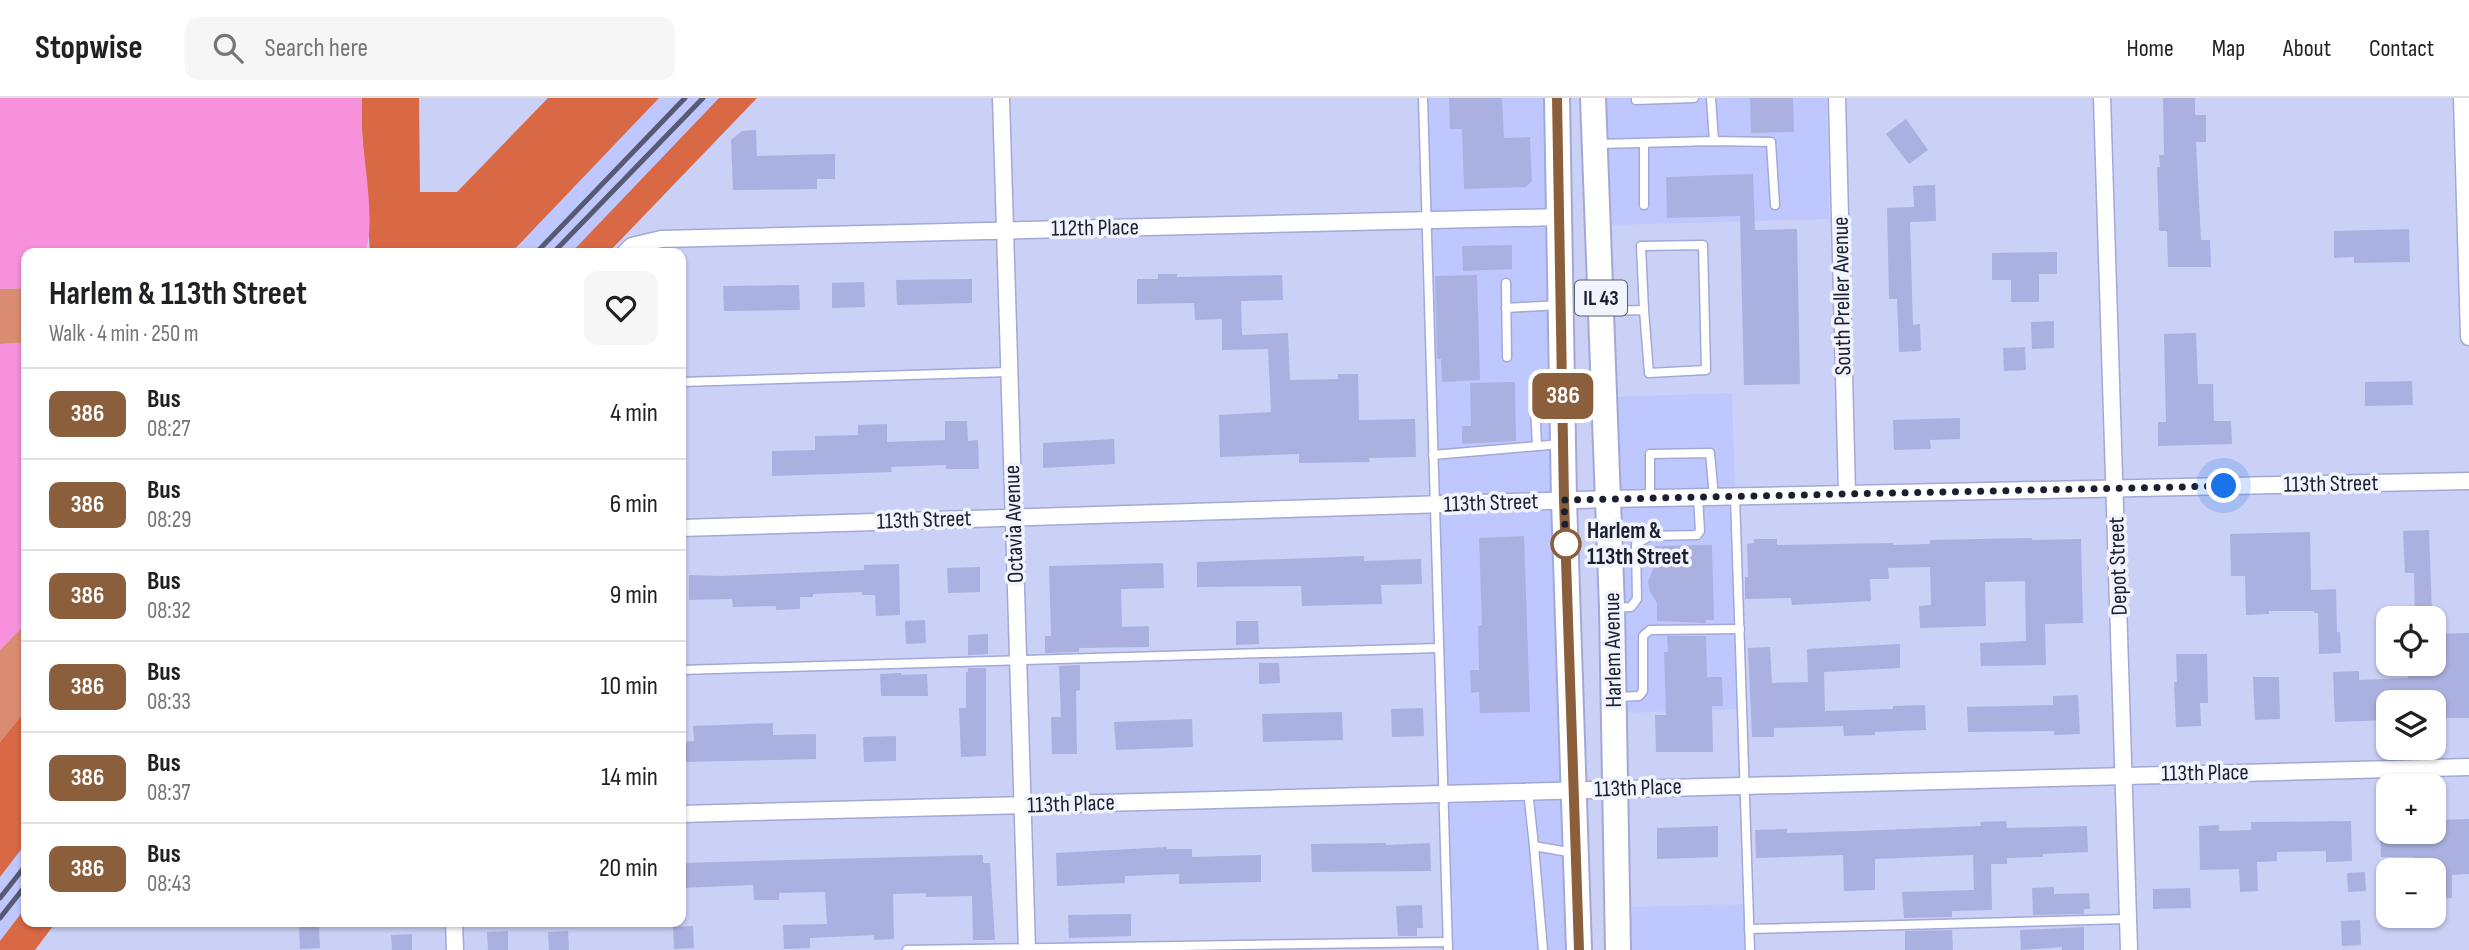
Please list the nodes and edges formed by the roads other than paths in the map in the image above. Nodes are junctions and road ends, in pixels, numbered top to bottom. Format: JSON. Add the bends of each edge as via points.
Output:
{"nodes":[{"id":1,"x":1001,"y":98,"type":"edge"},
{"id":2,"x":1423,"y":98,"type":"edge"},
{"id":3,"x":1557,"y":98,"type":"edge"},
{"id":4,"x":1593,"y":98,"type":"edge"},
{"id":5,"x":1636,"y":98,"type":"edge"},
{"id":6,"x":1694,"y":98,"type":"edge"},
{"id":7,"x":1710,"y":98,"type":"edge"},
{"id":8,"x":1837,"y":98,"type":"edge"},
{"id":9,"x":2102,"y":98,"type":"edge"},
{"id":10,"x":2462,"y":98,"type":"edge"},
{"id":11,"x":1714,"y":141,"type":"junction"},
{"id":12,"x":1644,"y":143,"type":"junction"},
{"id":13,"x":1595,"y":144,"type":"junction"},
{"id":14,"x":1644,"y":205,"type":"dead end"},
{"id":15,"x":1774,"y":205,"type":"dead end"},
{"id":16,"x":1560,"y":217,"type":"junction"},
{"id":17,"x":1426,"y":220,"type":"junction"},
{"id":18,"x":1005,"y":230,"type":"junction"},
{"id":19,"x":634,"y":248,"type":"edge"},
{"id":20,"x":1506,"y":283,"type":"dead end"},
{"id":21,"x":1562,"y":305,"type":"junction"},
{"id":22,"x":1506,"y":308,"type":"junction"},
{"id":23,"x":1643,"y":310,"type":"junction"},
{"id":24,"x":1602,"y":311,"type":"junction"},
{"id":25,"x":2469,"y":337,"type":"edge"},
{"id":26,"x":1507,"y":357,"type":"dead end"},
{"id":27,"x":1009,"y":372,"type":"junction"},
{"id":28,"x":1563,"y":377,"type":"junction"},
{"id":29,"x":686,"y":382,"type":"edge"},
{"id":30,"x":1563,"y":444,"type":"junction"},
{"id":31,"x":1537,"y":446,"type":"junction"},
{"id":32,"x":1433,"y":455,"type":"junction"},
{"id":33,"x":2469,"y":481,"type":"edge"},
{"id":34,"x":2115,"y":489,"type":"junction"},
{"id":35,"x":1847,"y":494,"type":"junction"},
{"id":36,"x":1735,"y":496,"type":"junction"},
{"id":37,"x":1706,"y":497,"type":"junction"},
{"id":38,"x":1650,"y":498,"type":"junction"},
{"id":39,"x":1609,"y":499,"type":"junction"},
{"id":40,"x":1564,"y":500,"type":"junction"},
{"id":41,"x":1435,"y":504,"type":"junction"},
{"id":42,"x":1014,"y":517,"type":"junction"},
{"id":43,"x":686,"y":528,"type":"edge"},
{"id":44,"x":1612,"y":608,"type":"junction"},
{"id":45,"x":1740,"y":629,"type":"junction"},
{"id":46,"x":1439,"y":648,"type":"junction"},
{"id":47,"x":1018,"y":660,"type":"junction"},
{"id":48,"x":686,"y":670,"type":"edge"},
{"id":49,"x":1614,"y":697,"type":"junction"},
{"id":50,"x":2469,"y":767,"type":"edge"},
{"id":51,"x":2124,"y":775,"type":"junction"},
{"id":52,"x":1745,"y":785,"type":"junction"},
{"id":53,"x":1615,"y":788,"type":"junction"},
{"id":54,"x":1574,"y":790,"type":"junction"},
{"id":55,"x":1528,"y":791,"type":"junction"},
{"id":56,"x":1443,"y":794,"type":"junction"},
{"id":57,"x":1023,"y":805,"type":"junction"},
{"id":58,"x":686,"y":814,"type":"edge"},
{"id":59,"x":1534,"y":846,"type":"junction"},
{"id":60,"x":1576,"y":854,"type":"junction"},
{"id":61,"x":2128,"y":919,"type":"junction"},
{"id":62,"x":454,"y":927,"type":"edge"},
{"id":63,"x":1749,"y":929,"type":"junction"},
{"id":64,"x":1448,"y":946,"type":"edge"},
{"id":65,"x":1027,"y":949,"type":"edge"},
{"id":66,"x":455,"y":950,"type":"edge"},
{"id":67,"x":907,"y":950,"type":"edge"},
{"id":68,"x":1543,"y":950,"type":"edge"},
{"id":69,"x":1579,"y":950,"type":"edge"},
{"id":70,"x":1618,"y":950,"type":"edge"},
{"id":71,"x":1750,"y":950,"type":"edge"},
{"id":72,"x":2129,"y":950,"type":"edge"}],
"edges":[{"from":1,"to":18,"type":"street","name":"Octavia Avenue"},
{"from":2,"to":17,"type":"lane"},
{"from":3,"to":16,"type":"main road","name":"Harlem Avenue","number":"IL 43"},
{"from":4,"to":13,"type":"main road","name":"Harlem Avenue","number":"IL 43"},
{"from":5,"to":6,"type":"lane"},
{"from":7,"to":11,"type":"lane"},
{"from":8,"to":35,"type":"street","name":"South Preller Avenue"},
{"from":9,"to":34,"type":"street","name":"Depot Street"},
{"from":10,"to":25,"type":"street"},
{"from":11,"to":12,"type":"lane"},
{"from":11,"to":15,"type":"lane","via":[[1770,142]]},
{"from":12,"to":13,"type":"lane"},
{"from":12,"to":14,"type":"lane"},
{"from":13,"to":24,"type":"main road","name":"Harlem Avenue","number":"IL 43"},
{"from":16,"to":17,"type":"street","name":"112th Place"},
{"from":16,"to":21,"type":"main road","name":"Harlem Avenue","number":"IL 43"},
{"from":17,"to":18,"type":"street","name":"112th Place"},
{"from":17,"to":32,"type":"lane"},
{"from":18,"to":19,"type":"street","name":"112th Place","via":[[661,239]]},
{"from":18,"to":27,"type":"street","name":"Octavia Avenue"},
{"from":20,"to":22,"type":"lane"},
{"from":21,"to":22,"type":"lane"},
{"from":21,"to":28,"type":"main road","name":"Harlem Avenue","number":"IL 43"},
{"from":22,"to":26,"type":"lane"},
{"from":23,"to":23,"type":"lane","via":[[1641,246],[1703,245],[1706,370],[1649,373]]},
{"from":23,"to":24,"type":"lane"},
{"from":24,"to":39,"type":"main road","name":"Harlem Avenue","number":"IL 43"},
{"from":27,"to":29,"type":"lane"},
{"from":27,"to":42,"type":"street","name":"Octavia Avenue"},
{"from":28,"to":30,"type":"main road","name":"Harlem Avenue","number":"IL 43"},
{"from":28,"to":31,"type":"lane","via":[[1534,384]]},
{"from":30,"to":31,"type":"lane"},
{"from":30,"to":40,"type":"main road","name":"Harlem Avenue","number":"IL 43"},
{"from":31,"to":32,"type":"lane"},
{"from":32,"to":41,"type":"lane"},
{"from":33,"to":34,"type":"street","name":"113th Street"},
{"from":34,"to":35,"type":"street","name":"113th Street"},
{"from":34,"to":51,"type":"street","name":"Depot Street"},
{"from":35,"to":36,"type":"street","name":"113th Street"},
{"from":36,"to":37,"type":"street","name":"113th Street"},
{"from":36,"to":45,"type":"lane"},
{"from":37,"to":38,"type":"street","name":"113th Street"},
{"from":37,"to":38,"type":"lane","via":[[1710,453],[1650,454]]},
{"from":37,"to":44,"type":"lane","via":[[1697,534],[1650,536],[1636,544],[1637,598],[1631,607]]},
{"from":38,"to":39,"type":"street","name":"113th Street"},
{"from":39,"to":40,"type":"street","name":"113th Street"},
{"from":39,"to":44,"type":"main road","name":"Harlem Avenue","number":"IL 43"},
{"from":40,"to":41,"type":"street","name":"113th Street"},
{"from":40,"to":54,"type":"main road","name":"Harlem Avenue","number":"IL 43"},
{"from":41,"to":42,"type":"street","name":"113th Street"},
{"from":41,"to":46,"type":"lane"},
{"from":42,"to":43,"type":"street","name":"113th Street"},
{"from":42,"to":47,"type":"street","name":"Octavia Avenue"},
{"from":44,"to":49,"type":"main road","name":"Harlem Avenue","number":"IL 43"},
{"from":45,"to":49,"type":"lane","via":[[1650,630],[1643,635],[1643,691],[1639,696]]},
{"from":45,"to":52,"type":"lane"},
{"from":46,"to":47,"type":"lane"},
{"from":46,"to":56,"type":"lane"},
{"from":47,"to":48,"type":"lane"},
{"from":47,"to":57,"type":"street","name":"Octavia Avenue"},
{"from":49,"to":53,"type":"main road","name":"Harlem Avenue","number":"IL 43"},
{"from":50,"to":51,"type":"street","name":"113th Place"},
{"from":51,"to":52,"type":"street","name":"113th Place"},
{"from":51,"to":61,"type":"street","name":"Depot Street"},
{"from":52,"to":53,"type":"street","name":"113th Place"},
{"from":52,"to":63,"type":"lane"},
{"from":53,"to":54,"type":"street","name":"113th Place"},
{"from":53,"to":70,"type":"main road","name":"Harlem Avenue","number":"IL 43"},
{"from":54,"to":55,"type":"street","name":"113th Place"},
{"from":54,"to":60,"type":"main road","name":"Harlem Avenue","number":"IL 43"},
{"from":55,"to":56,"type":"street","name":"113th Place"},
{"from":55,"to":59,"type":"lane"},
{"from":56,"to":57,"type":"street","name":"113th Place"},
{"from":56,"to":64,"type":"lane"},
{"from":57,"to":58,"type":"street","name":"113th Place"},
{"from":57,"to":65,"type":"street","name":"Octavia Avenue"},
{"from":59,"to":60,"type":"lane"},
{"from":59,"to":68,"type":"lane"},
{"from":60,"to":69,"type":"main road","name":"Harlem Avenue","number":"IL 43"},
{"from":61,"to":63,"type":"lane"},
{"from":61,"to":72,"type":"street","name":"Depot Street"},
{"from":62,"to":66,"type":"street"},
{"from":63,"to":71,"type":"lane"},
{"from":64,"to":65,"type":"lane"},
{"from":65,"to":67,"type":"lane"}]}
